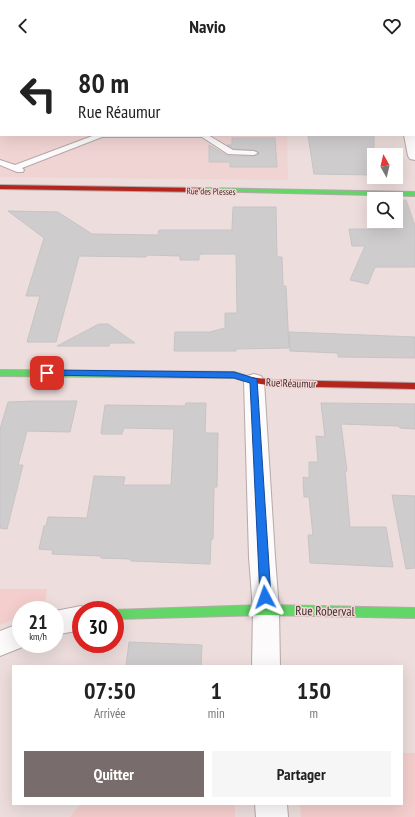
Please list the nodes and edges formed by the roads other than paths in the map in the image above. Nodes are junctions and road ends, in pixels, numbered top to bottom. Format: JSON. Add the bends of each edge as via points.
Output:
{"nodes":[{"id":1,"x":98,"y":136,"type":"edge"},
{"id":2,"x":205,"y":136,"type":"edge"},
{"id":3,"x":410,"y":136,"type":"edge"},
{"id":4,"x":254,"y":152,"type":"dead end"},
{"id":5,"x":415,"y":156,"type":"edge"},
{"id":6,"x":0,"y":162,"type":"edge"},
{"id":7,"x":14,"y":168,"type":"junction"},
{"id":8,"x":24,"y":172,"type":"dead end"},
{"id":9,"x":2,"y":188,"type":"edge"},
{"id":10,"x":415,"y":194,"type":"edge"},
{"id":11,"x":0,"y":372,"type":"edge"},
{"id":12,"x":254,"y":381,"type":"junction"},
{"id":13,"x":415,"y":386,"type":"edge"},
{"id":14,"x":266,"y":610,"type":"junction"},
{"id":15,"x":415,"y":613,"type":"edge"},
{"id":16,"x":124,"y":614,"type":"edge"},
{"id":17,"x":12,"y":639,"type":"edge"},
{"id":18,"x":0,"y":644,"type":"edge"},
{"id":19,"x":266,"y":665,"type":"edge"},
{"id":20,"x":271,"y":805,"type":"edge"},
{"id":21,"x":272,"y":817,"type":"edge"}],
"edges":[{"from":1,"to":7,"type":"lane"},
{"from":2,"to":4,"type":"lane","via":[[231,152]]},
{"from":3,"to":5,"type":"street"},
{"from":6,"to":7,"type":"lane"},
{"from":7,"to":8,"type":"lane"},
{"from":9,"to":10,"type":"street","name":"Rue des Plesses"},
{"from":11,"to":12,"type":"street","name":"Rue Réaumur","via":[[234,375]]},
{"from":12,"to":13,"type":"street","name":"Rue Réaumur"},
{"from":12,"to":14,"type":"street"},
{"from":14,"to":15,"type":"street","name":"Rue Roberval"},
{"from":14,"to":16,"type":"street","name":"Rue Roberval"},
{"from":14,"to":19,"type":"street"},
{"from":17,"to":18,"type":"street"},
{"from":20,"to":21,"type":"street"}]}
